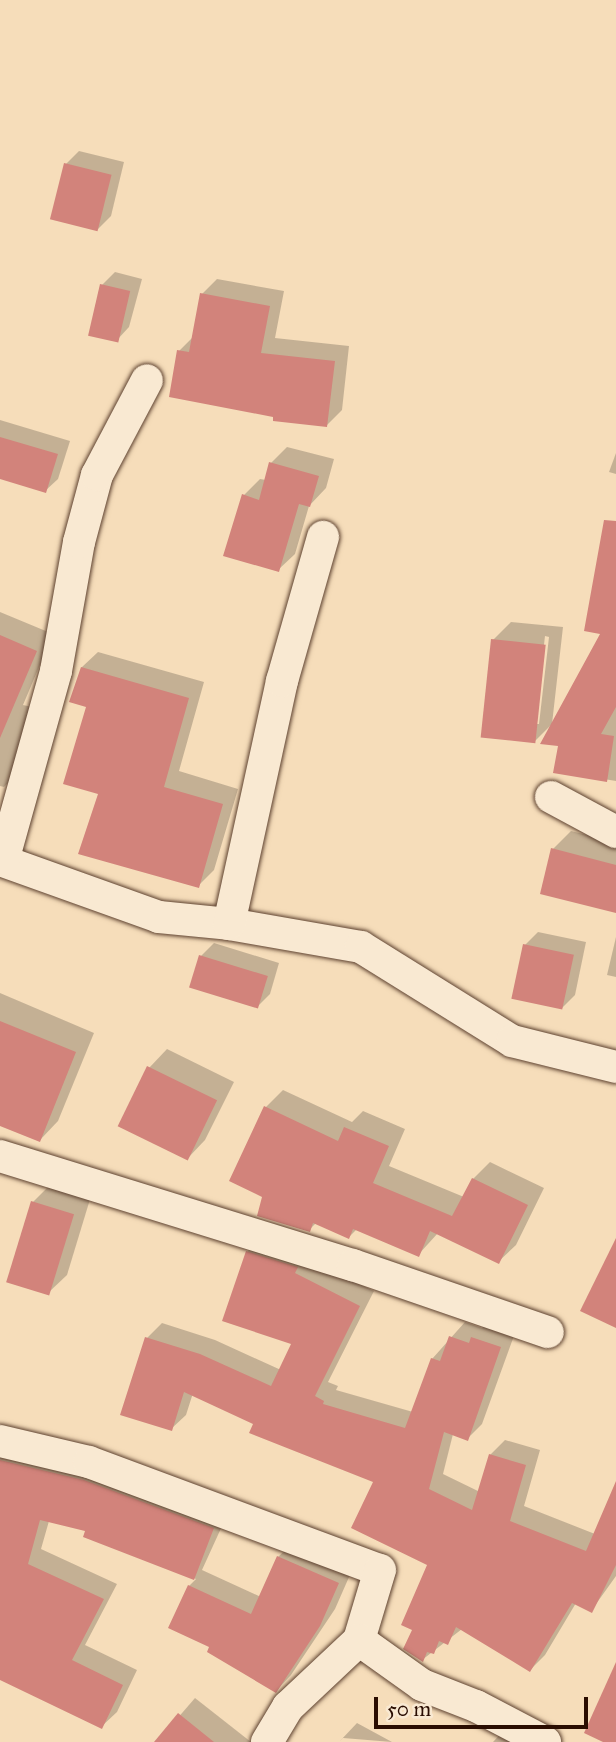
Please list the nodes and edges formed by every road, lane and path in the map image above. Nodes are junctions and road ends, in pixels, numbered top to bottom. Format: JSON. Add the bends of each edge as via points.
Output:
{"nodes":[{"id":1,"x":147,"y":380,"type":"dead end"},
{"id":2,"x":323,"y":537,"type":"dead end"},
{"id":3,"x":551,"y":797,"type":"dead end"},
{"id":4,"x":616,"y":832,"type":"edge"},
{"id":5,"x":1,"y":861,"type":"edge"},
{"id":6,"x":229,"y":924,"type":"junction"},
{"id":7,"x":616,"y":1067,"type":"edge"},
{"id":8,"x":0,"y":1156,"type":"edge"},
{"id":9,"x":548,"y":1332,"type":"dead end"},
{"id":10,"x":0,"y":1441,"type":"edge"},
{"id":11,"x":359,"y":1640,"type":"junction"},
{"id":12,"x":267,"y":1742,"type":"edge"},
{"id":13,"x":545,"y":1742,"type":"edge"}],
"edges":[{"from":1,"to":5,"type":"street","via":[[97,475],[79,542],[56,671]]},
{"from":2,"to":6,"type":"street","via":[[282,681]]},
{"from":3,"to":4,"type":"street"},
{"from":5,"to":6,"type":"street","via":[[159,917]]},
{"from":6,"to":7,"type":"street","via":[[361,947],[512,1041]]},
{"from":8,"to":9,"type":"street","via":[[353,1265]]},
{"from":10,"to":11,"type":"street","via":[[89,1462],[380,1570]]},
{"from":11,"to":12,"type":"street","via":[[288,1707]]},
{"from":11,"to":13,"type":"street","via":[[422,1685],[477,1706]]}]}
